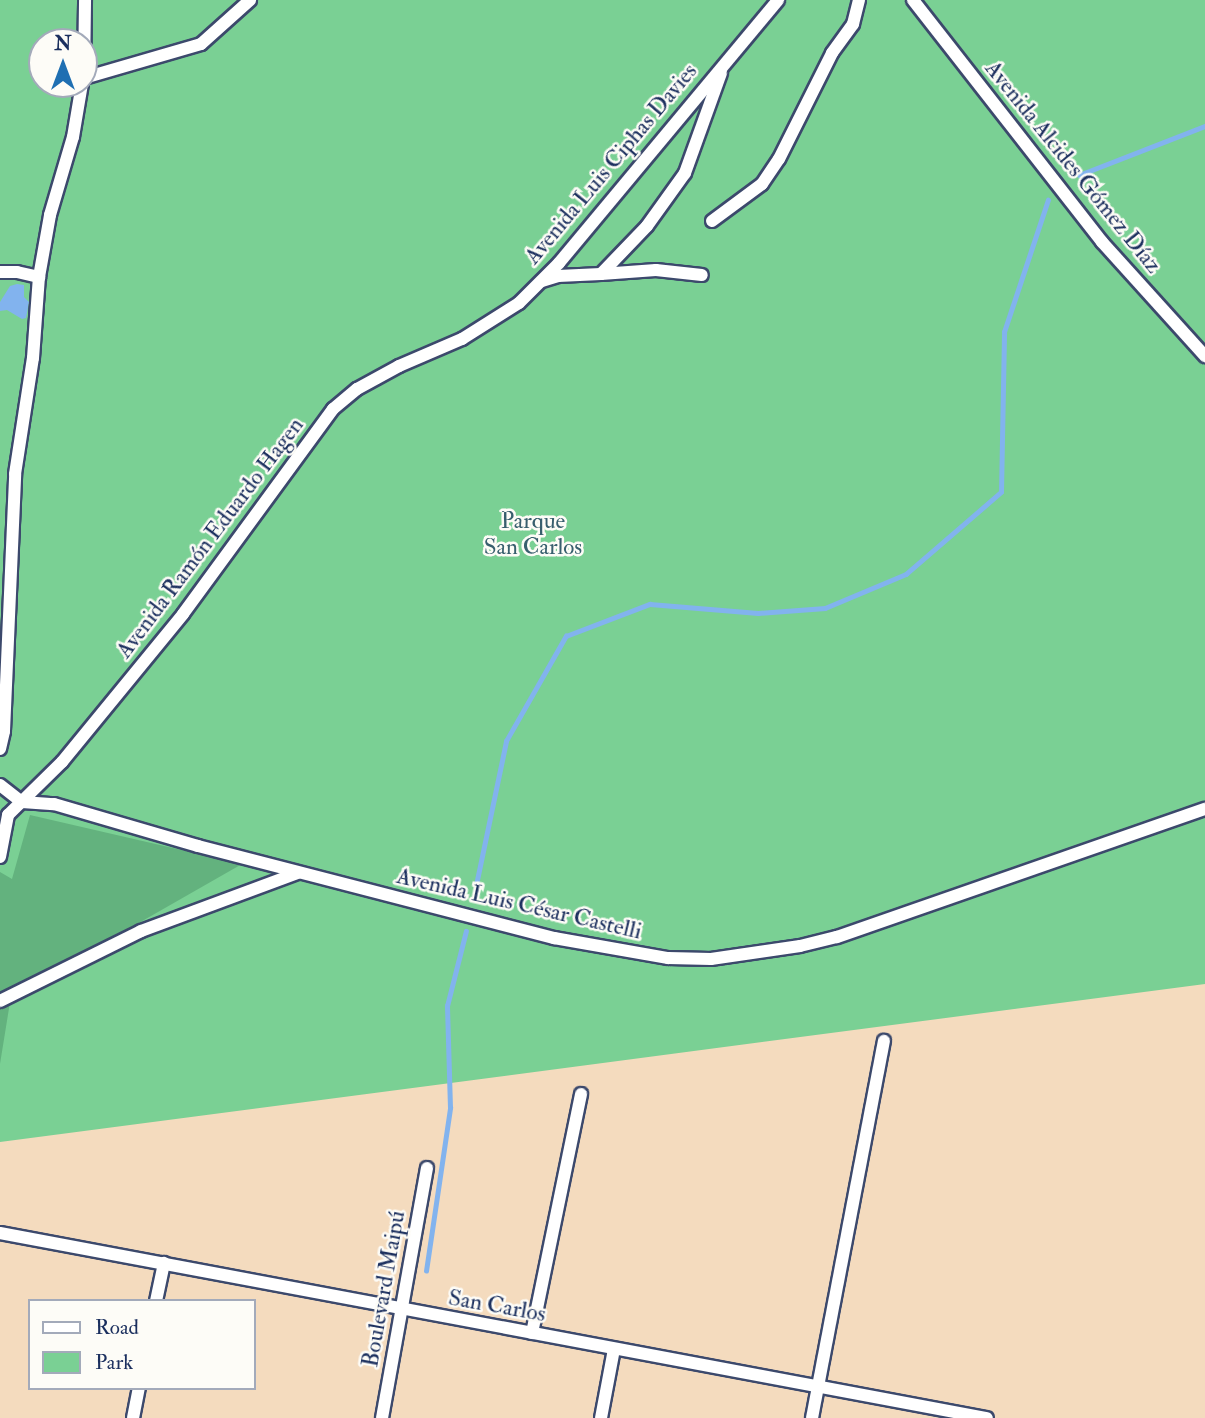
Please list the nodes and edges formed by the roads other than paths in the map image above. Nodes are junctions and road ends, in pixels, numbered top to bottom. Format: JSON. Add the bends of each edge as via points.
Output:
{"nodes":[{"id":1,"x":85,"y":0,"type":"edge"},
{"id":2,"x":250,"y":0,"type":"edge"},
{"id":3,"x":778,"y":0,"type":"edge"},
{"id":4,"x":859,"y":0,"type":"edge"},
{"id":5,"x":913,"y":0,"type":"edge"},
{"id":6,"x":85,"y":28,"type":"edge"},
{"id":7,"x":724,"y":63,"type":"junction"},
{"id":8,"x":98,"y":72,"type":"edge"},
{"id":9,"x":80,"y":98,"type":"edge"},
{"id":10,"x":712,"y":220,"type":"dead end"},
{"id":11,"x":0,"y":272,"type":"edge"},
{"id":12,"x":601,"y":274,"type":"junction"},
{"id":13,"x":702,"y":275,"type":"dead end"},
{"id":14,"x":39,"y":277,"type":"junction"},
{"id":15,"x":519,"y":303,"type":"junction"},
{"id":16,"x":462,"y":339,"type":"joint"},
{"id":17,"x":1205,"y":356,"type":"edge"},
{"id":18,"x":0,"y":749,"type":"edge"},
{"id":19,"x":0,"y":785,"type":"edge"},
{"id":20,"x":22,"y":802,"type":"junction"},
{"id":21,"x":1205,"y":808,"type":"edge"},
{"id":22,"x":0,"y":857,"type":"edge"},
{"id":23,"x":300,"y":872,"type":"junction"},
{"id":24,"x":0,"y":1001,"type":"edge"},
{"id":25,"x":884,"y":1041,"type":"dead end"},
{"id":26,"x":581,"y":1094,"type":"dead end"},
{"id":27,"x":427,"y":1168,"type":"dead end"},
{"id":28,"x":0,"y":1233,"type":"edge"},
{"id":29,"x":164,"y":1263,"type":"junction"},
{"id":30,"x":156,"y":1299,"type":"edge"},
{"id":31,"x":401,"y":1310,"type":"junction"},
{"id":32,"x":532,"y":1333,"type":"junction"},
{"id":33,"x":614,"y":1349,"type":"junction"},
{"id":34,"x":819,"y":1385,"type":"junction"},
{"id":35,"x":139,"y":1390,"type":"edge"},
{"id":36,"x":133,"y":1418,"type":"edge"},
{"id":37,"x":382,"y":1418,"type":"edge"},
{"id":38,"x":601,"y":1418,"type":"edge"},
{"id":39,"x":812,"y":1418,"type":"edge"},
{"id":40,"x":987,"y":1418,"type":"edge"}],
"edges":[{"from":1,"to":6,"type":"street"},
{"from":2,"to":8,"type":"street","via":[[201,44]]},
{"from":3,"to":7,"type":"street","name":"Avenida Luis Ciphas Davies"},
{"from":4,"to":10,"type":"street","via":[[853,24],[832,53],[779,159],[762,184]]},
{"from":5,"to":17,"type":"street","name":"Avenida Alcides Gómez Díaz","via":[[1102,242]]},
{"from":7,"to":12,"type":"street","via":[[685,173],[647,226]]},
{"from":7,"to":15,"type":"street","name":"Avenida Luis Ciphas Davies","via":[[559,263]]},
{"from":9,"to":14,"type":"street"},
{"from":11,"to":14,"type":"street"},
{"from":12,"to":13,"type":"street","via":[[656,270]]},
{"from":12,"to":15,"type":"street","via":[[542,281]]},
{"from":14,"to":18,"type":"street","via":[[33,358],[15,474]]},
{"from":15,"to":16,"type":"street","name":"Avenida Luis Ciphas Davies"},
{"from":16,"to":20,"type":"street","name":"Avenida Ramón Eduardo Hagen","via":[[367,383],[333,410],[183,614],[62,762]]},
{"from":19,"to":20,"type":"street"},
{"from":20,"to":22,"type":"street","name":"Avenida Ramón Eduardo Hagen","via":[[8,816]]},
{"from":20,"to":23,"type":"street","name":"Avenida Luis César Castelli","via":[[54,804]]},
{"from":21,"to":23,"type":"street","name":"Avenida Luis César Castelli","via":[[837,936],[710,959],[668,958],[554,938]]},
{"from":23,"to":24,"type":"street","via":[[141,931]]},
{"from":25,"to":34,"type":"street"},
{"from":26,"to":32,"type":"street"},
{"from":27,"to":31,"type":"street","name":"Boulevard Maipú"},
{"from":28,"to":29,"type":"street","name":"San Carlos"},
{"from":29,"to":30,"type":"street"},
{"from":29,"to":31,"type":"street","name":"San Carlos"},
{"from":31,"to":32,"type":"street","name":"San Carlos"},
{"from":31,"to":37,"type":"street","name":"Boulevard Maipú"},
{"from":32,"to":33,"type":"street","name":"San Carlos"},
{"from":33,"to":34,"type":"street","name":"San Carlos"},
{"from":33,"to":38,"type":"street"},
{"from":34,"to":39,"type":"street"},
{"from":34,"to":40,"type":"street","name":"San Carlos"},
{"from":35,"to":36,"type":"street"}]}
